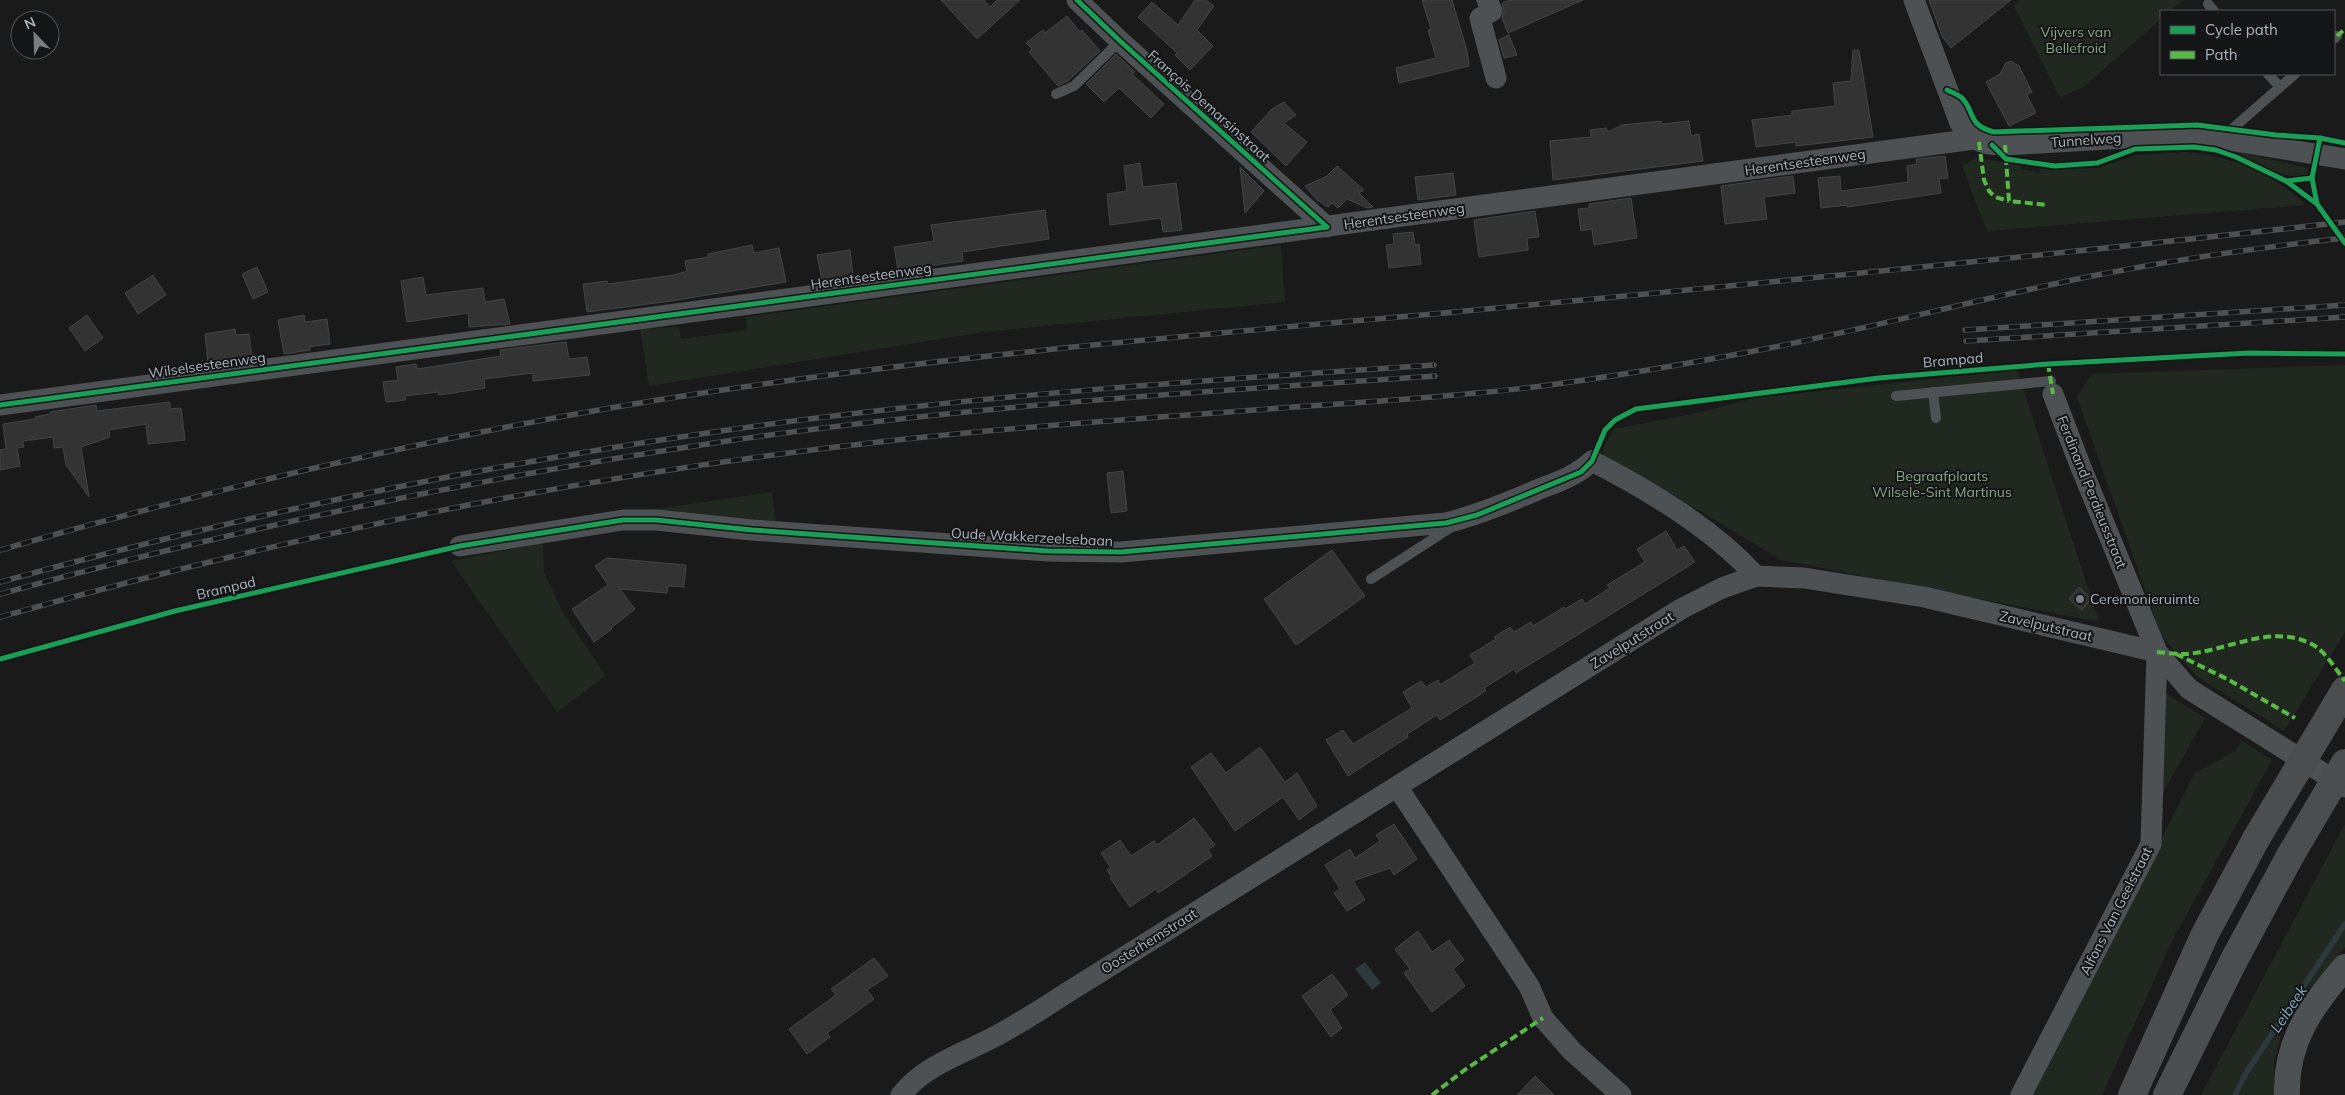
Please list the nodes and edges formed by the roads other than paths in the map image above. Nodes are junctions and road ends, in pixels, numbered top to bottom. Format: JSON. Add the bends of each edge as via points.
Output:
{"nodes":[{"id":1,"x":1077,"y":0,"type":"edge"},
{"id":2,"x":1487,"y":0,"type":"edge"},
{"id":3,"x":1914,"y":0,"type":"edge"},
{"id":4,"x":1120,"y":41,"type":"junction"},
{"id":5,"x":2269,"y":75,"type":"edge"},
{"id":6,"x":2294,"y":75,"type":"edge"},
{"id":7,"x":1496,"y":78,"type":"dead end"},
{"id":8,"x":2280,"y":87,"type":"junction"},
{"id":9,"x":1056,"y":94,"type":"dead end"},
{"id":10,"x":1974,"y":139,"type":"junction"},
{"id":11,"x":2227,"y":139,"type":"junction"},
{"id":12,"x":2345,"y":159,"type":"edge"},
{"id":13,"x":1327,"y":227,"type":"junction"},
{"id":14,"x":417,"y":348,"type":"joint"},
{"id":15,"x":2052,"y":387,"type":"joint"},
{"id":16,"x":1933,"y":392,"type":"junction"},
{"id":17,"x":1896,"y":396,"type":"dead end"},
{"id":18,"x":0,"y":405,"type":"edge"},
{"id":19,"x":1936,"y":418,"type":"dead end"},
{"id":20,"x":1465,"y":518,"type":"junction"},
{"id":21,"x":460,"y":546,"type":"dead end"},
{"id":22,"x":1756,"y":576,"type":"junction"},
{"id":23,"x":1371,"y":579,"type":"dead end"},
{"id":24,"x":2157,"y":652,"type":"junction"},
{"id":25,"x":2345,"y":690,"type":"edge"},
{"id":26,"x":2345,"y":763,"type":"edge"},
{"id":27,"x":2345,"y":787,"type":"edge"},
{"id":28,"x":1398,"y":788,"type":"junction"},
{"id":29,"x":2345,"y":967,"type":"edge"},
{"id":30,"x":900,"y":1095,"type":"edge"},
{"id":31,"x":1622,"y":1095,"type":"edge"},
{"id":32,"x":2021,"y":1095,"type":"edge"},
{"id":33,"x":2132,"y":1095,"type":"edge"},
{"id":34,"x":2167,"y":1095,"type":"edge"},
{"id":35,"x":2287,"y":1095,"type":"edge"}],
"edges":[{"from":1,"to":4,"type":"street","name":"François Demarsinstraat"},
{"from":2,"to":7,"type":"street","via":[[1492,11],[1480,18]]},
{"from":3,"to":10,"type":"street","via":[[1960,123]]},
{"from":4,"to":9,"type":"lane","via":[[1074,86]]},
{"from":4,"to":13,"type":"street","name":"François Demarsinstraat"},
{"from":5,"to":8,"type":"lane"},
{"from":6,"to":8,"type":"lane"},
{"from":8,"to":11,"type":"lane","via":[[2232,129]]},
{"from":10,"to":11,"type":"street","name":"Tunnelweg","via":[[1992,146],[2192,134]]},
{"from":10,"to":13,"type":"street","name":"Herentsesteenweg"},
{"from":11,"to":12,"type":"street","name":"Tunnelweg"},
{"from":13,"to":14,"type":"street","name":"Herentsesteenweg"},
{"from":14,"to":18,"type":"street","name":"Wilselsesteenweg"},
{"from":15,"to":16,"type":"lane"},
{"from":15,"to":24,"type":"street","name":"Ferdinand Perdieusstraat","via":[[2080,465]]},
{"from":16,"to":17,"type":"lane"},
{"from":16,"to":19,"type":"lane"},
{"from":20,"to":21,"type":"street","name":"Oude Wakkerzeelsebaan","via":[[1446,523],[1121,552],[1048,551],[656,520],[623,520]]},
{"from":20,"to":22,"type":"street","name":"Oude Wakkerzeelsebaan","via":[[1581,472],[1592,461],[1672,508],[1736,554]]},
{"from":20,"to":23,"type":"lane"},
{"from":22,"to":24,"type":"street","name":"Zavelputstraat","via":[[1804,578],[1924,597]]},
{"from":22,"to":28,"type":"street","name":"Zavelputstraat","via":[[1722,588],[1681,609]]},
{"from":24,"to":27,"type":"street","name":"Ferdinand Perdieusstraat","via":[[2189,689]]},
{"from":24,"to":32,"type":"street","name":"Alfons Van Geelstraat","via":[[2151,844]]},
{"from":25,"to":33,"type":"highway","bridge":true,"via":[[2256,839],[2205,934]]},
{"from":26,"to":34,"type":"highway","bridge":true,"via":[[2234,960]]},
{"from":28,"to":30,"type":"street","name":"Oosterhemstraat","via":[[1258,872],[1036,1013],[948,1058],[924,1073]]},
{"from":28,"to":31,"type":"street","via":[[1529,986],[1544,1018],[1572,1051]]},
{"from":29,"to":35,"type":"street","via":[[2322,993],[2299,1029],[2286,1077]]}]}
